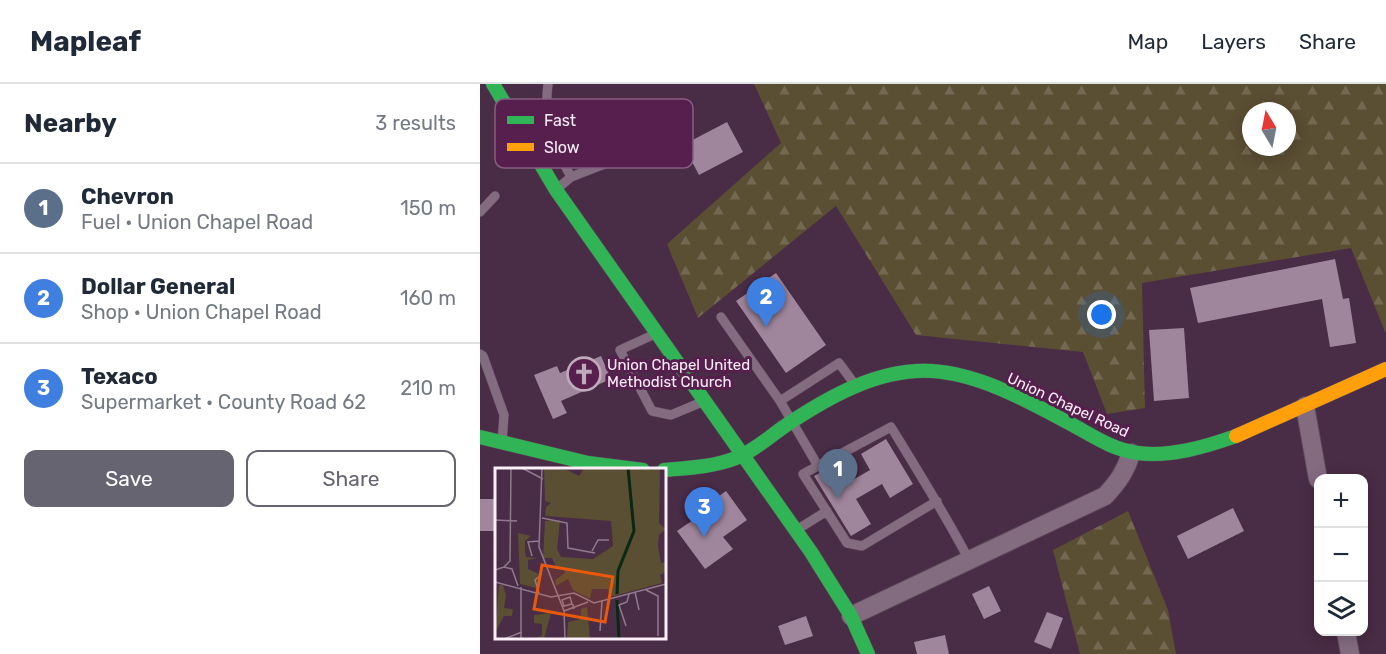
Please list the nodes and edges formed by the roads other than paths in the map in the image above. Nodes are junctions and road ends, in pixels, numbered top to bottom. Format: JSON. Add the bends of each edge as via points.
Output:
{"nodes":[{"id":1,"x":493,"y":84,"type":"edge"},
{"id":2,"x":548,"y":84,"type":"edge"},
{"id":3,"x":502,"y":99,"type":"edge"},
{"id":4,"x":547,"y":99,"type":"edge"},
{"id":5,"x":543,"y":168,"type":"edge"},
{"id":6,"x":567,"y":168,"type":"edge"},
{"id":7,"x":594,"y":168,"type":"edge"},
{"id":8,"x":571,"y":177,"type":"junction"},
{"id":9,"x":556,"y":190,"type":"junction"},
{"id":10,"x":495,"y":196,"type":"dead end"},
{"id":11,"x":480,"y":212,"type":"edge"},
{"id":12,"x":721,"y":317,"type":"dead end"},
{"id":13,"x":657,"y":333,"type":"junction"},
{"id":14,"x":480,"y":354,"type":"edge"},
{"id":15,"x":1386,"y":369,"type":"edge"},
{"id":16,"x":856,"y":386,"type":"junction"},
{"id":17,"x":705,"y":400,"type":"junction"},
{"id":18,"x":780,"y":401,"type":"junction"},
{"id":19,"x":1305,"y":406,"type":"junction"},
{"id":20,"x":793,"y":421,"type":"junction"},
{"id":21,"x":480,"y":437,"type":"edge"},
{"id":22,"x":502,"y":443,"type":"junction"},
{"id":23,"x":1131,"y":453,"type":"junction"},
{"id":24,"x":742,"y":455,"type":"junction"},
{"id":25,"x":818,"y":466,"type":"junction"},
{"id":26,"x":627,"y":468,"type":"edge"},
{"id":27,"x":666,"y":470,"type":"edge"},
{"id":28,"x":1317,"y":474,"type":"edge"},
{"id":29,"x":937,"y":501,"type":"junction"},
{"id":30,"x":826,"y":511,"type":"junction"},
{"id":31,"x":796,"y":531,"type":"junction"},
{"id":32,"x":969,"y":560,"type":"junction"},
{"id":33,"x":851,"y":616,"type":"junction"},
{"id":34,"x":1347,"y":636,"type":"edge"},
{"id":35,"x":868,"y":654,"type":"edge"},
{"id":36,"x":1350,"y":654,"type":"edge"}],
"edges":[{"from":1,"to":3,"type":"street"},
{"from":2,"to":4,"type":"lane"},
{"from":5,"to":9,"type":"street"},
{"from":6,"to":8,"type":"lane"},
{"from":7,"to":8,"type":"lane"},
{"from":8,"to":9,"type":"lane"},
{"from":9,"to":13,"type":"street"},
{"from":10,"to":11,"type":"lane"},
{"from":12,"to":18,"type":"lane"},
{"from":13,"to":17,"type":"street"},
{"from":13,"to":17,"type":"lane","via":[[620,350],[652,411],[671,415]]},
{"from":14,"to":22,"type":"lane","via":[[504,415]]},
{"from":15,"to":19,"type":"street","name":"Union Chapel Road"},
{"from":16,"to":18,"type":"lane","via":[[839,363]]},
{"from":16,"to":20,"type":"street","name":"Union Chapel Road"},
{"from":16,"to":23,"type":"street","name":"Union Chapel Road","via":[[911,371],[963,376]]},
{"from":17,"to":24,"type":"street"},
{"from":18,"to":20,"type":"lane"},
{"from":19,"to":23,"type":"street","name":"Union Chapel Road","via":[[1200,448],[1164,454]]},
{"from":19,"to":28,"type":"street"},
{"from":20,"to":24,"type":"street","name":"Union Chapel Road"},
{"from":20,"to":25,"type":"lane"},
{"from":21,"to":22,"type":"street"},
{"from":22,"to":26,"type":"street"},
{"from":23,"to":32,"type":"street","via":[[1118,483],[1105,495]]},
{"from":24,"to":27,"type":"street","name":"Union Chapel Road","via":[[692,468]]},
{"from":24,"to":31,"type":"street"},
{"from":25,"to":29,"type":"lane","via":[[891,427]]},
{"from":25,"to":30,"type":"lane","via":[[802,474]]},
{"from":29,"to":30,"type":"lane","via":[[862,546],[847,543]]},
{"from":29,"to":32,"type":"lane"},
{"from":30,"to":31,"type":"lane"},
{"from":31,"to":33,"type":"street"},
{"from":32,"to":33,"type":"street"},
{"from":33,"to":35,"type":"street"},
{"from":34,"to":36,"type":"street"}]}
